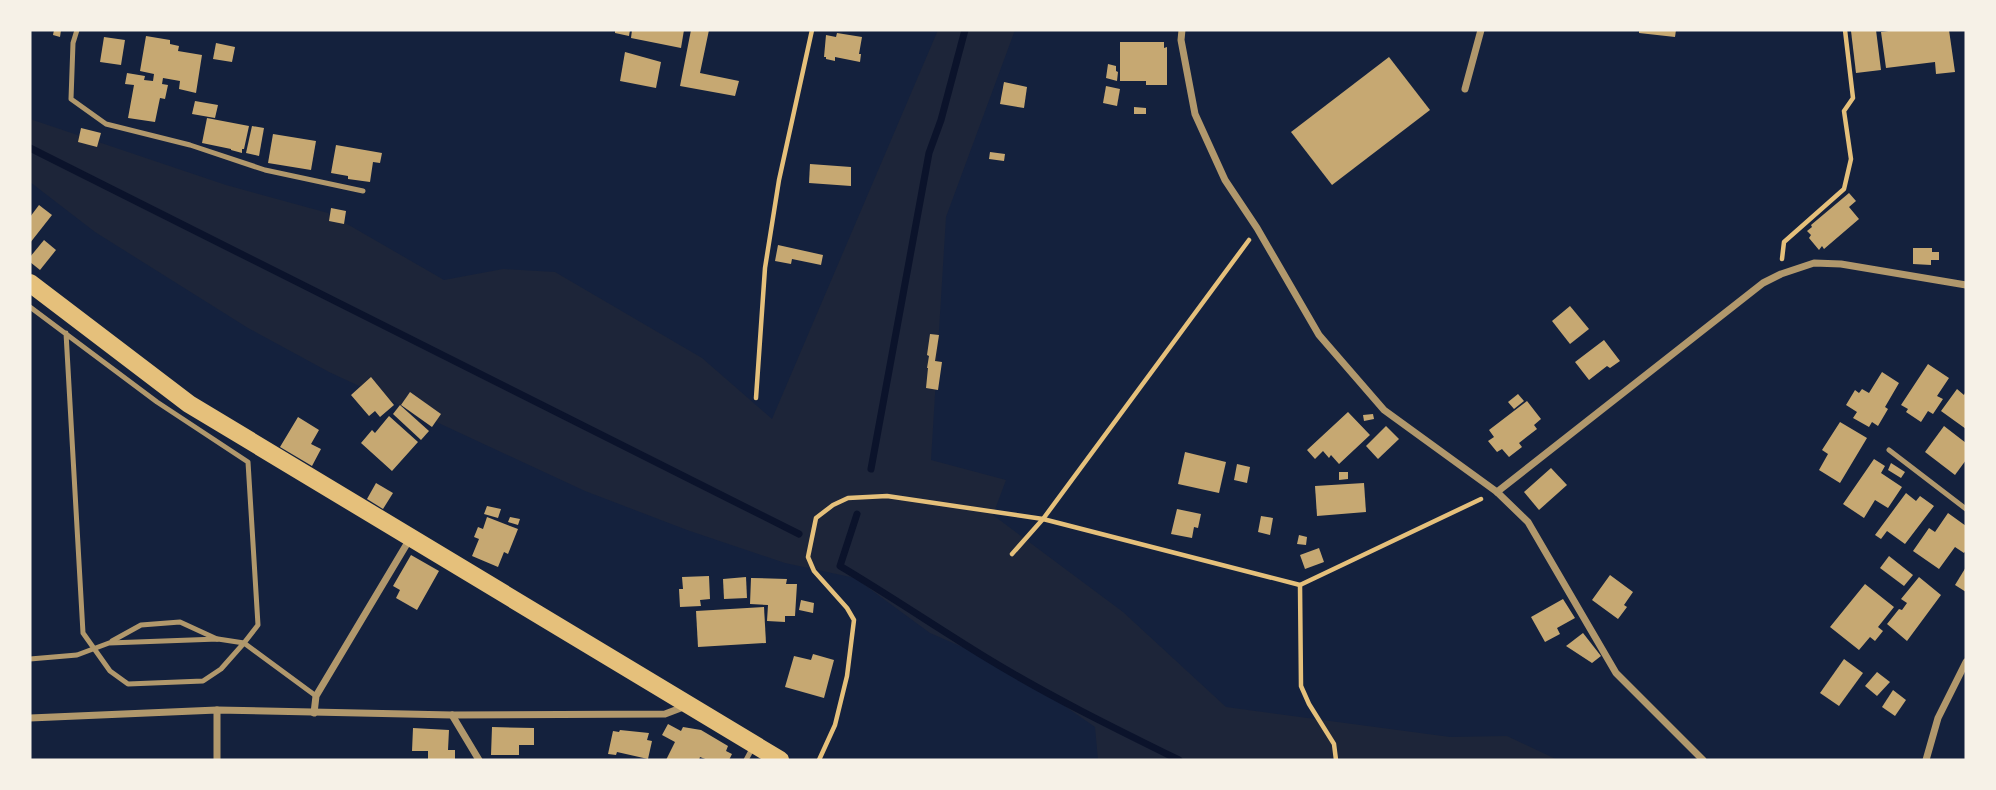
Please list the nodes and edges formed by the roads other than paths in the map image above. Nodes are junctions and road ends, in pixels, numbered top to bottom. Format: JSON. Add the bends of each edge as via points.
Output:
{"nodes":[{"id":1,"x":77,"y":30,"type":"edge"},
{"id":2,"x":1182,"y":30,"type":"edge"},
{"id":3,"x":1481,"y":30,"type":"edge"},
{"id":4,"x":1465,"y":89,"type":"dead end"},
{"id":5,"x":363,"y":191,"type":"dead end"},
{"id":6,"x":30,"y":284,"type":"edge"},
{"id":7,"x":1966,"y":285,"type":"edge"},
{"id":8,"x":30,"y":307,"type":"edge"},
{"id":9,"x":66,"y":333,"type":"junction"},
{"id":10,"x":1889,"y":450,"type":"dead end"},
{"id":11,"x":1497,"y":492,"type":"junction"},
{"id":12,"x":1966,"y":509,"type":"edge"},
{"id":13,"x":412,"y":537,"type":"junction"},
{"id":14,"x":218,"y":639,"type":"junction"},
{"id":15,"x":109,"y":643,"type":"junction"},
{"id":16,"x":244,"y":643,"type":"junction"},
{"id":17,"x":94,"y":649,"type":"junction"},
{"id":18,"x":30,"y":659,"type":"edge"},
{"id":19,"x":1966,"y":662,"type":"edge"},
{"id":20,"x":316,"y":696,"type":"junction"},
{"id":21,"x":690,"y":705,"type":"junction"},
{"id":22,"x":217,"y":710,"type":"junction"},
{"id":23,"x":314,"y":713,"type":"junction"},
{"id":24,"x":452,"y":715,"type":"junction"},
{"id":25,"x":30,"y":718,"type":"edge"},
{"id":26,"x":750,"y":752,"type":"edge"},
{"id":27,"x":217,"y":760,"type":"edge"},
{"id":28,"x":479,"y":760,"type":"edge"},
{"id":29,"x":780,"y":760,"type":"edge"},
{"id":30,"x":1703,"y":760,"type":"edge"},
{"id":31,"x":1926,"y":760,"type":"edge"}],
"edges":[{"from":1,"to":5,"type":"lane","via":[[71,99],[106,124],[265,170]]},
{"from":2,"to":11,"type":"street","via":[[1195,114],[1225,180],[1319,335],[1384,410]]},
{"from":3,"to":4,"type":"street"},
{"from":6,"to":13,"type":"main road","via":[[189,404]]},
{"from":7,"to":11,"type":"street","via":[[1841,264],[1814,263],[1781,274],[1763,283]]},
{"from":8,"to":9,"type":"lane"},
{"from":9,"to":16,"type":"lane","via":[[157,402],[248,462],[258,625]]},
{"from":9,"to":17,"type":"lane","via":[[83,633]]},
{"from":10,"to":12,"type":"lane"},
{"from":11,"to":30,"type":"street","via":[[1528,522],[1616,673]]},
{"from":13,"to":20,"type":"street"},
{"from":13,"to":21,"type":"main road"},
{"from":14,"to":15,"type":"lane"},
{"from":14,"to":15,"type":"lane","via":[[180,622],[141,625]]},
{"from":14,"to":16,"type":"lane"},
{"from":15,"to":17,"type":"lane"},
{"from":16,"to":17,"type":"lane","via":[[203,681],[128,684],[110,671]]},
{"from":16,"to":20,"type":"lane"},
{"from":17,"to":18,"type":"lane"},
{"from":19,"to":31,"type":"street","via":[[1938,718]]},
{"from":20,"to":23,"type":"street"},
{"from":21,"to":24,"type":"street","via":[[665,714]]},
{"from":21,"to":26,"type":"main road"},
{"from":22,"to":23,"type":"street"},
{"from":22,"to":25,"type":"street"},
{"from":22,"to":27,"type":"street"},
{"from":23,"to":24,"type":"street"},
{"from":24,"to":28,"type":"street"},
{"from":26,"to":29,"type":"main road"}]}
